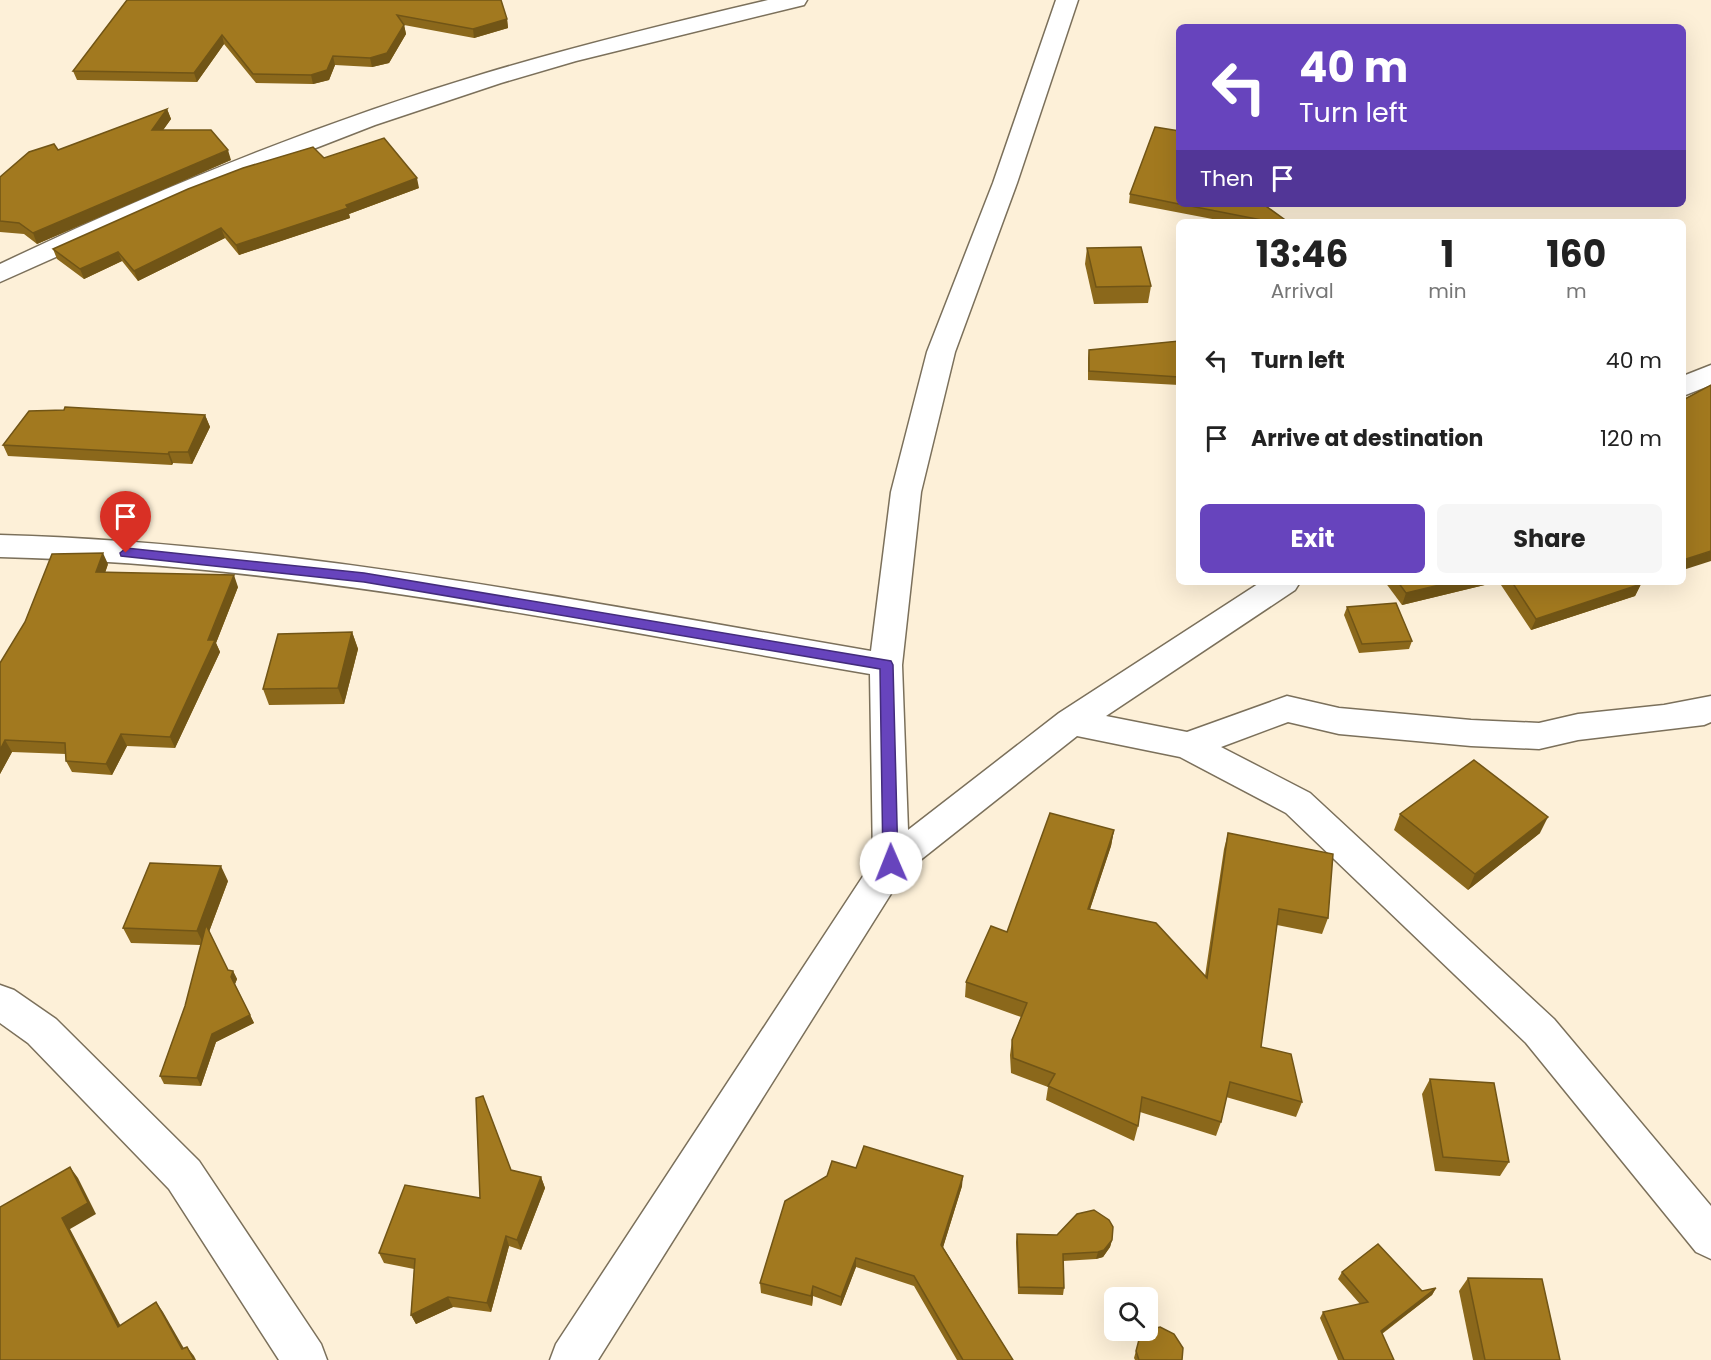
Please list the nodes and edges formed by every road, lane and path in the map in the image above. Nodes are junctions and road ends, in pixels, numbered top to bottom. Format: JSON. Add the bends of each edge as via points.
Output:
{"nodes":[{"id":1,"x":796,"y":0,"type":"edge"},
{"id":2,"x":1067,"y":0,"type":"edge"},
{"id":3,"x":0,"y":274,"type":"edge"},
{"id":4,"x":1711,"y":374,"type":"edge"},
{"id":5,"x":1686,"y":386,"type":"edge"},
{"id":6,"x":0,"y":546,"type":"edge"},
{"id":7,"x":1279,"y":585,"type":"edge"},
{"id":8,"x":886,"y":665,"type":"junction"},
{"id":9,"x":1711,"y":709,"type":"edge"},
{"id":10,"x":1071,"y":722,"type":"junction"},
{"id":11,"x":1188,"y":745,"type":"junction"},
{"id":12,"x":891,"y":863,"type":"junction"},
{"id":13,"x":0,"y":1002,"type":"edge"},
{"id":14,"x":1711,"y":1238,"type":"edge"},
{"id":15,"x":305,"y":1360,"type":"edge"},
{"id":16,"x":572,"y":1360,"type":"edge"}],
"edges":[{"from":1,"to":3,"type":"street","via":[[678,27],[388,112],[273,154],[100,226]]},
{"from":2,"to":8,"type":"street","via":[[1005,183],[941,352],[906,492]]},
{"from":4,"to":5,"type":"street"},
{"from":6,"to":8,"type":"street","via":[[78,548],[364,577]]},
{"from":7,"to":10,"type":"street"},
{"from":8,"to":12,"type":"street"},
{"from":9,"to":11,"type":"street","via":[[1539,735],[1339,721],[1287,709]]},
{"from":10,"to":11,"type":"street"},
{"from":10,"to":12,"type":"street"},
{"from":11,"to":14,"type":"street","via":[[1298,802],[1540,1030]]},
{"from":12,"to":16,"type":"street"},
{"from":13,"to":15,"type":"street","via":[[42,1031],[184,1175]]}]}
